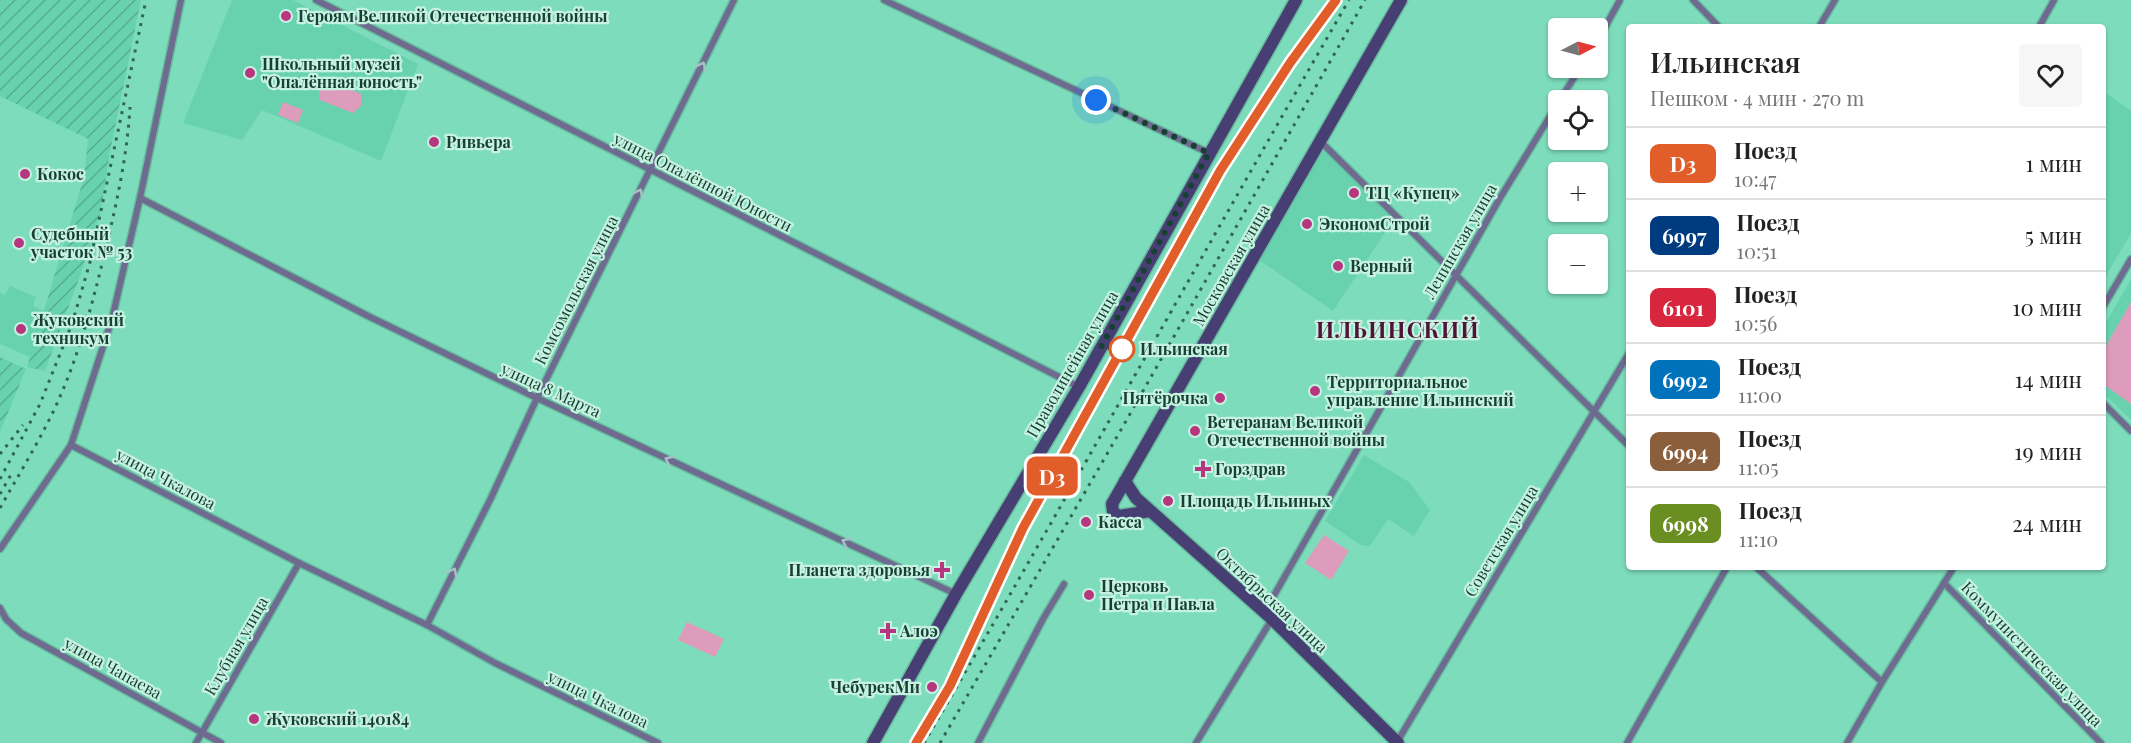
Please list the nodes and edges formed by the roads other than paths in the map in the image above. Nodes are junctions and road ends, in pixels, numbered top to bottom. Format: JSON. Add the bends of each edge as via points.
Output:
{"nodes":[{"id":1,"x":181,"y":0,"type":"edge"},
{"id":2,"x":316,"y":0,"type":"edge"},
{"id":3,"x":734,"y":0,"type":"edge"},
{"id":4,"x":884,"y":0,"type":"edge"},
{"id":5,"x":1296,"y":0,"type":"edge"},
{"id":6,"x":1401,"y":0,"type":"edge"},
{"id":7,"x":1620,"y":0,"type":"edge"},
{"id":8,"x":1693,"y":0,"type":"edge"},
{"id":9,"x":1835,"y":0,"type":"edge"},
{"id":10,"x":2054,"y":0,"type":"edge"},
{"id":11,"x":1608,"y":22,"type":"edge"},
{"id":12,"x":1716,"y":24,"type":"edge"},
{"id":13,"x":1821,"y":24,"type":"edge"},
{"id":14,"x":2041,"y":24,"type":"edge"},
{"id":15,"x":1548,"y":120,"type":"edge"},
{"id":16,"x":1320,"y":141,"type":"junction"},
{"id":17,"x":1209,"y":153,"type":"junction"},
{"id":18,"x":650,"y":171,"type":"junction"},
{"id":19,"x":140,"y":198,"type":"junction"},
{"id":20,"x":2131,"y":259,"type":"edge"},
{"id":21,"x":1456,"y":277,"type":"junction"},
{"id":22,"x":2106,"y":302,"type":"edge"},
{"id":23,"x":1626,"y":358,"type":"edge"},
{"id":24,"x":1079,"y":387,"type":"junction"},
{"id":25,"x":537,"y":398,"type":"junction"},
{"id":26,"x":2106,"y":406,"type":"edge"},
{"id":27,"x":1594,"y":412,"type":"junction"},
{"id":28,"x":2131,"y":431,"type":"edge"},
{"id":29,"x":1626,"y":443,"type":"edge"},
{"id":30,"x":71,"y":444,"type":"junction"},
{"id":31,"x":1125,"y":481,"type":"junction"},
{"id":32,"x":1150,"y":511,"type":"junction"},
{"id":33,"x":0,"y":549,"type":"edge"},
{"id":34,"x":299,"y":563,"type":"junction"},
{"id":35,"x":1725,"y":570,"type":"edge"},
{"id":36,"x":1759,"y":570,"type":"edge"},
{"id":37,"x":1952,"y":570,"type":"edge"},
{"id":38,"x":1944,"y":583,"type":"junction"},
{"id":39,"x":1064,"y":584,"type":"dead end"},
{"id":40,"x":956,"y":594,"type":"junction"},
{"id":41,"x":0,"y":609,"type":"edge"},
{"id":42,"x":1268,"y":616,"type":"junction"},
{"id":43,"x":427,"y":624,"type":"junction"},
{"id":44,"x":1882,"y":682,"type":"junction"},
{"id":45,"x":202,"y":733,"type":"junction"},
{"id":46,"x":196,"y":743,"type":"edge"},
{"id":47,"x":221,"y":743,"type":"edge"},
{"id":48,"x":658,"y":743,"type":"edge"},
{"id":49,"x":873,"y":743,"type":"edge"},
{"id":50,"x":978,"y":743,"type":"edge"},
{"id":51,"x":1196,"y":743,"type":"edge"},
{"id":52,"x":1397,"y":743,"type":"edge"},
{"id":53,"x":1627,"y":743,"type":"edge"},
{"id":54,"x":1847,"y":743,"type":"edge"},
{"id":55,"x":2101,"y":743,"type":"edge"}],
"edges":[{"from":1,"to":19,"type":"street"},
{"from":2,"to":18,"type":"street","name":"улица Опалённой Юности"},
{"from":18,"to":3,"type":"street","name":"Комсомольская улица","one_way":true},
{"from":4,"to":17,"type":"street"},
{"from":5,"to":17,"type":"main road","name":"Праволинейная улица"},
{"from":6,"to":16,"type":"main road","name":"Московская улица"},
{"from":7,"to":11,"type":"street"},
{"from":8,"to":12,"type":"street"},
{"from":9,"to":13,"type":"street"},
{"from":10,"to":14,"type":"street"},
{"from":15,"to":21,"type":"street","name":"Ленинская улица"},
{"from":16,"to":21,"type":"street"},
{"from":16,"to":31,"type":"main road","name":"Московская улица"},
{"from":17,"to":24,"type":"main road","name":"Праволинейная улица"},
{"from":18,"to":24,"type":"street","name":"улица Опалённой Юности"},
{"from":25,"to":18,"type":"street","name":"Комсомольская улица","one_way":true},
{"from":19,"to":25,"type":"street","name":"улица 8 Марта"},
{"from":19,"to":30,"type":"street","via":[[112,319]]},
{"from":20,"to":22,"type":"street"},
{"from":21,"to":27,"type":"street"},
{"from":21,"to":42,"type":"street","name":"Ленинская улица"},
{"from":23,"to":27,"type":"street","name":"Советская улица"},
{"from":24,"to":40,"type":"main road","name":"Праволинейная улица"},
{"from":40,"to":25,"type":"street","name":"улица 8 Марта","one_way":true},
{"from":43,"to":25,"type":"street","name":"Комсомольская улица","one_way":true},
{"from":26,"to":28,"type":"street"},
{"from":27,"to":29,"type":"street"},
{"from":27,"to":52,"type":"street","name":"Советская улица"},
{"from":30,"to":33,"type":"street"},
{"from":30,"to":34,"type":"street","name":"улица Чкалова"},
{"from":31,"to":32,"type":"main road","name":"Октябрьская улица"},
{"from":31,"to":32,"type":"main road","name":"Московская улица","via":[[1112,504],[1115,515]]},
{"from":32,"to":42,"type":"main road","name":"Октябрьская улица"},
{"from":34,"to":43,"type":"street","name":"улица Чкалова"},
{"from":34,"to":45,"type":"street","name":"Клубная улица"},
{"from":35,"to":53,"type":"street"},
{"from":36,"to":44,"type":"street"},
{"from":37,"to":38,"type":"street"},
{"from":38,"to":44,"type":"street"},
{"from":38,"to":55,"type":"street","name":"Коммунистическая улица"},
{"from":39,"to":50,"type":"street"},
{"from":40,"to":49,"type":"main road","name":"Праволинейная улица"},
{"from":41,"to":45,"type":"street","name":"улица Чапаева","via":[[23,634]]},
{"from":42,"to":51,"type":"street","name":"Ленинская улица"},
{"from":42,"to":52,"type":"main road","name":"Октябрьская улица"},
{"from":43,"to":48,"type":"street","name":"улица Чкалова","via":[[495,663]]},
{"from":44,"to":54,"type":"street"},
{"from":45,"to":46,"type":"street","name":"Клубная улица"},
{"from":45,"to":47,"type":"street","name":"улица Чапаева"}]}
